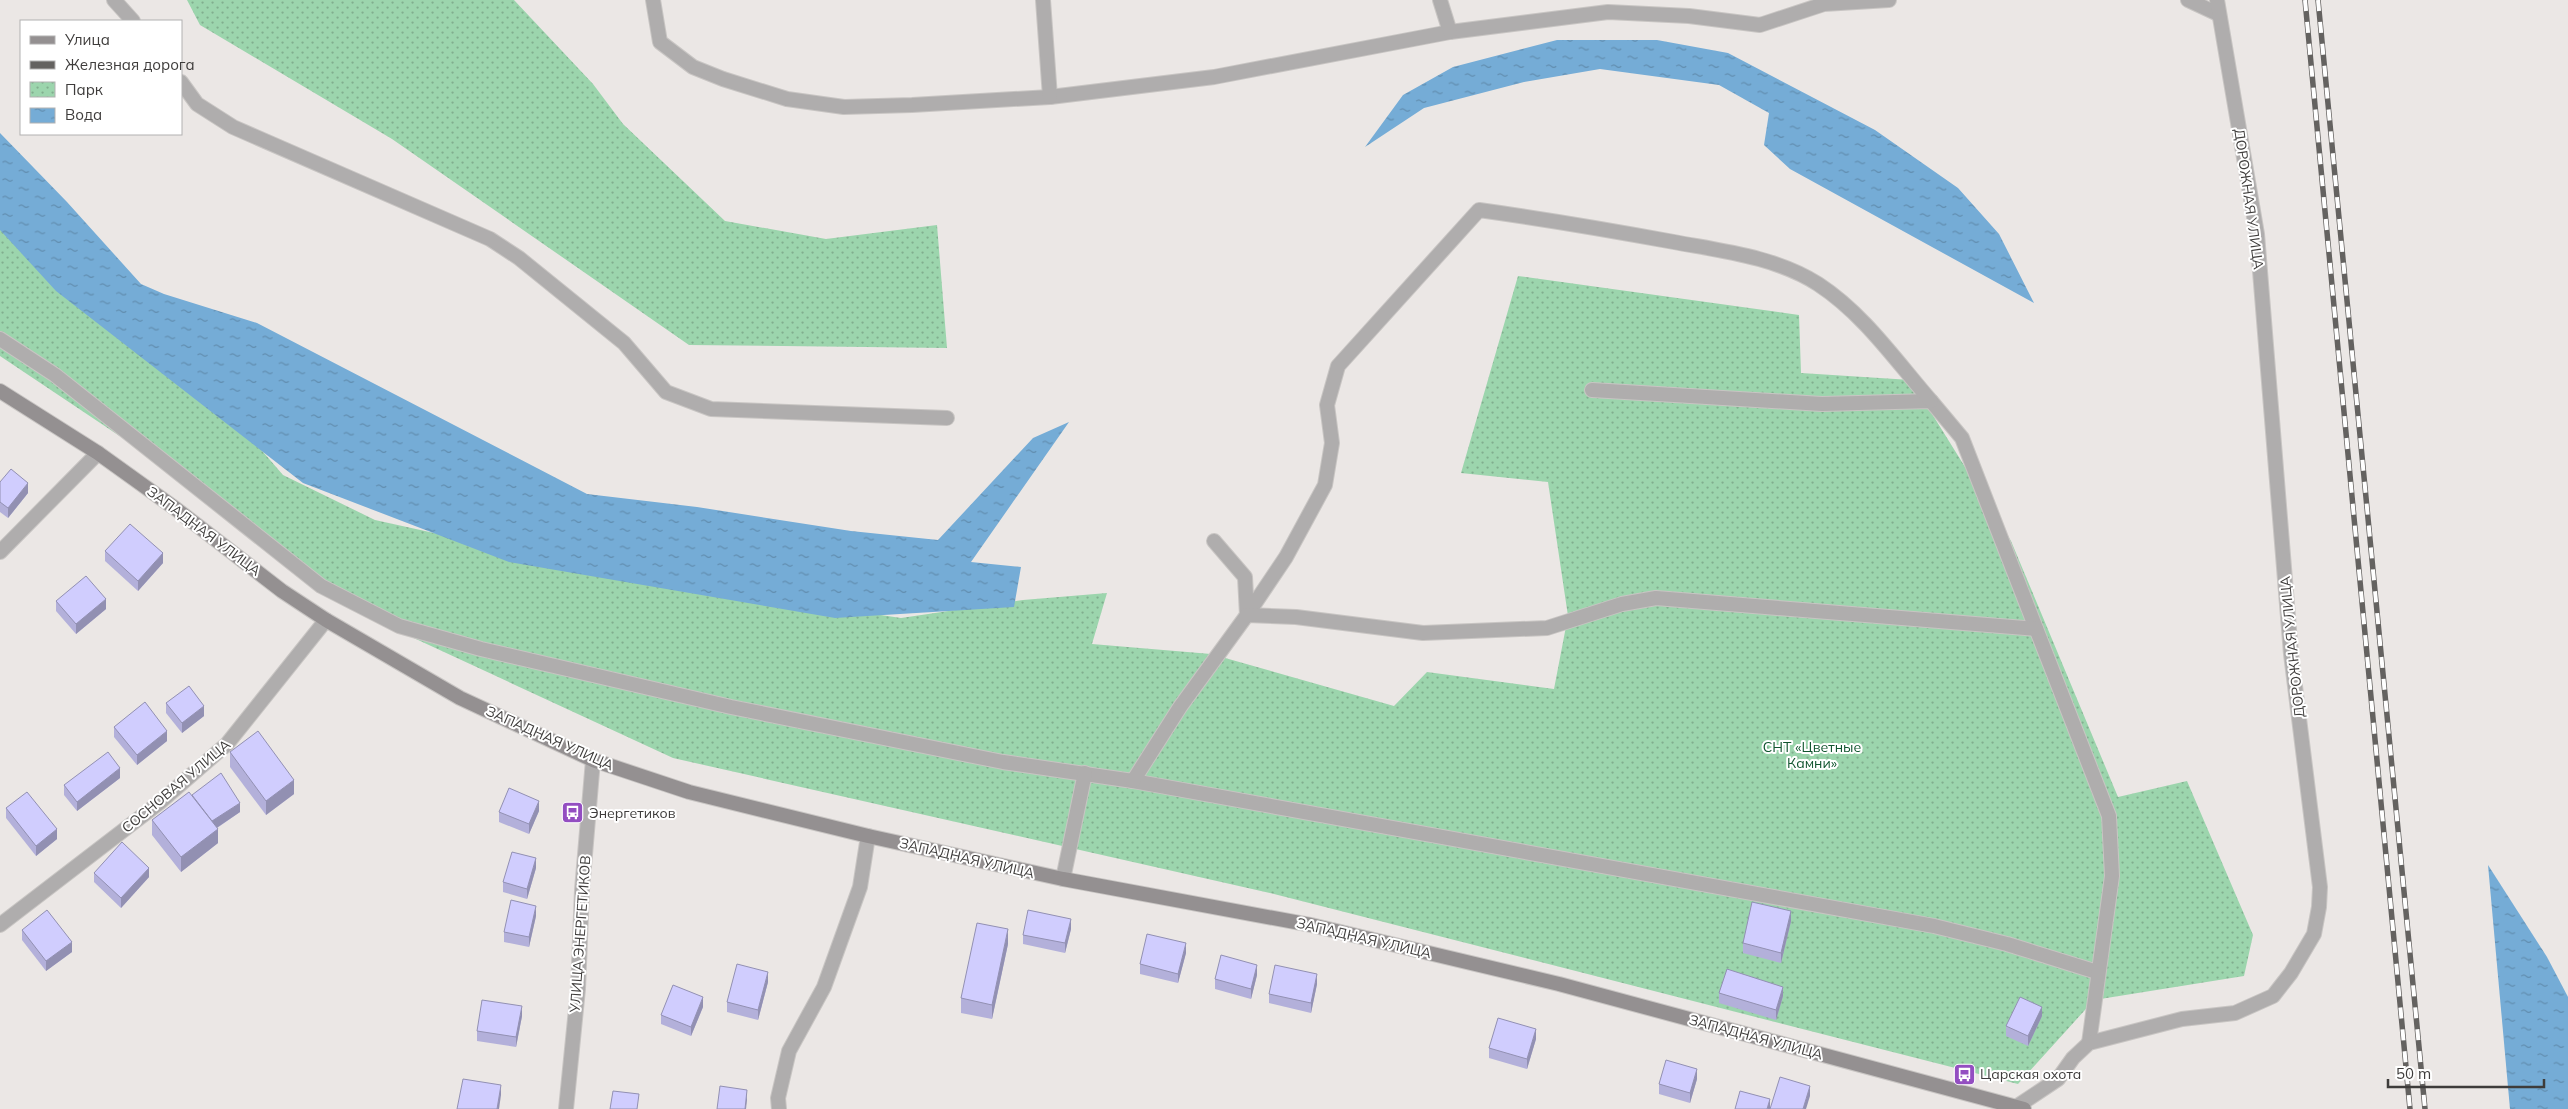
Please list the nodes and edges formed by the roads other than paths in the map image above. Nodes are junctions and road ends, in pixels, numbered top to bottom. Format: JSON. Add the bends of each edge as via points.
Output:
{"nodes":[{"id":1,"x":114,"y":0,"type":"edge"},
{"id":2,"x":653,"y":0,"type":"edge"},
{"id":3,"x":1043,"y":0,"type":"edge"},
{"id":4,"x":1440,"y":0,"type":"edge"},
{"id":5,"x":1889,"y":0,"type":"edge"},
{"id":6,"x":2188,"y":0,"type":"edge"},
{"id":7,"x":1824,"y":2,"type":"edge"},
{"id":8,"x":2218,"y":7,"type":"edge"},
{"id":9,"x":132,"y":20,"type":"edge"},
{"id":10,"x":1450,"y":32,"type":"junction"},
{"id":11,"x":182,"y":83,"type":"edge"},
{"id":12,"x":1050,"y":97,"type":"junction"},
{"id":13,"x":0,"y":339,"type":"edge"},
{"id":14,"x":1592,"y":390,"type":"dead end"},
{"id":15,"x":0,"y":391,"type":"edge"},
{"id":16,"x":1931,"y":401,"type":"junction"},
{"id":17,"x":947,"y":418,"type":"dead end"},
{"id":18,"x":98,"y":454,"type":"junction"},
{"id":19,"x":1214,"y":541,"type":"dead end"},
{"id":20,"x":0,"y":552,"type":"edge"},
{"id":21,"x":1247,"y":615,"type":"junction"},
{"id":22,"x":326,"y":620,"type":"junction"},
{"id":23,"x":2036,"y":629,"type":"junction"},
{"id":24,"x":593,"y":760,"type":"junction"},
{"id":25,"x":1084,"y":774,"type":"junction"},
{"id":26,"x":1133,"y":781,"type":"junction"},
{"id":27,"x":868,"y":836,"type":"junction"},
{"id":28,"x":1063,"y":879,"type":"junction"},
{"id":29,"x":0,"y":925,"type":"edge"},
{"id":30,"x":2097,"y":972,"type":"junction"},
{"id":31,"x":2089,"y":1043,"type":"junction"},
{"id":32,"x":2019,"y":1108,"type":"edge"},
{"id":33,"x":566,"y":1109,"type":"edge"},
{"id":34,"x":779,"y":1109,"type":"edge"}],
"edges":[{"from":1,"to":9,"type":"street"},
{"from":2,"to":12,"type":"street","via":[[660,42],[693,67],[786,99],[844,107]]},
{"from":3,"to":12,"type":"street"},
{"from":4,"to":10,"type":"street"},
{"from":5,"to":7,"type":"street"},
{"from":6,"to":8,"type":"street"},
{"from":7,"to":10,"type":"street","via":[[1760,25],[1689,16],[1608,12]]},
{"from":8,"to":31,"type":"street","name":"ДОРОЖНАЯ УЛИЦА","via":[[2257,234],[2291,654],[2320,886],[2319,907],[2314,934],[2273,996],[2235,1013],[2182,1019]]},
{"from":10,"to":12,"type":"street","via":[[1214,78]]},
{"from":11,"to":17,"type":"street","via":[[197,104],[233,127],[490,239],[519,258],[624,343],[666,392],[711,409]]},
{"from":13,"to":25,"type":"street","via":[[55,375],[321,586],[399,626],[481,649],[731,707],[1003,762]]},
{"from":14,"to":16,"type":"street","via":[[1822,404]]},
{"from":15,"to":18,"type":"main road","name":"ЗАПАДНАЯ УЛИЦА"},
{"from":16,"to":21,"type":"street","via":[[1852,310],[1818,284],[1783,266],[1717,250],[1479,210],[1338,366],[1326,404],[1332,443],[1325,484],[1286,557]]},
{"from":16,"to":23,"type":"street","via":[[1962,438]]},
{"from":18,"to":20,"type":"street"},
{"from":18,"to":22,"type":"main road","name":"ЗАПАДНАЯ УЛИЦА"},
{"from":19,"to":21,"type":"street","via":[[1245,577]]},
{"from":21,"to":23,"type":"street","via":[[1296,617],[1423,633],[1547,628],[1622,604],[1656,598]]},
{"from":21,"to":26,"type":"street","via":[[1180,707]]},
{"from":22,"to":24,"type":"main road","name":"ЗАПАДНАЯ УЛИЦА","via":[[460,698]]},
{"from":22,"to":29,"type":"street","name":"СОСНОВАЯ УЛИЦА","via":[[227,744],[159,803]]},
{"from":23,"to":30,"type":"street","via":[[2109,816],[2112,876]]},
{"from":24,"to":27,"type":"main road","name":"ЗАПАДНАЯ УЛИЦА","via":[[689,792]]},
{"from":24,"to":33,"type":"street","name":"УЛИЦА ЭНЕРГЕТИКОВ","via":[[578,989]]},
{"from":25,"to":26,"type":"street"},
{"from":25,"to":28,"type":"street"},
{"from":26,"to":30,"type":"street","via":[[1934,926],[2007,944]]},
{"from":27,"to":28,"type":"main road","name":"ЗАПАДНАЯ УЛИЦА"},
{"from":27,"to":34,"type":"street","via":[[860,887],[824,987],[789,1051],[778,1098]]},
{"from":28,"to":32,"type":"main road","name":"ЗАПАДНАЯ УЛИЦА","via":[[1311,925],[1559,984]]},
{"from":30,"to":31,"type":"street"},
{"from":31,"to":32,"type":"street","via":[[2058,1079]]}]}
